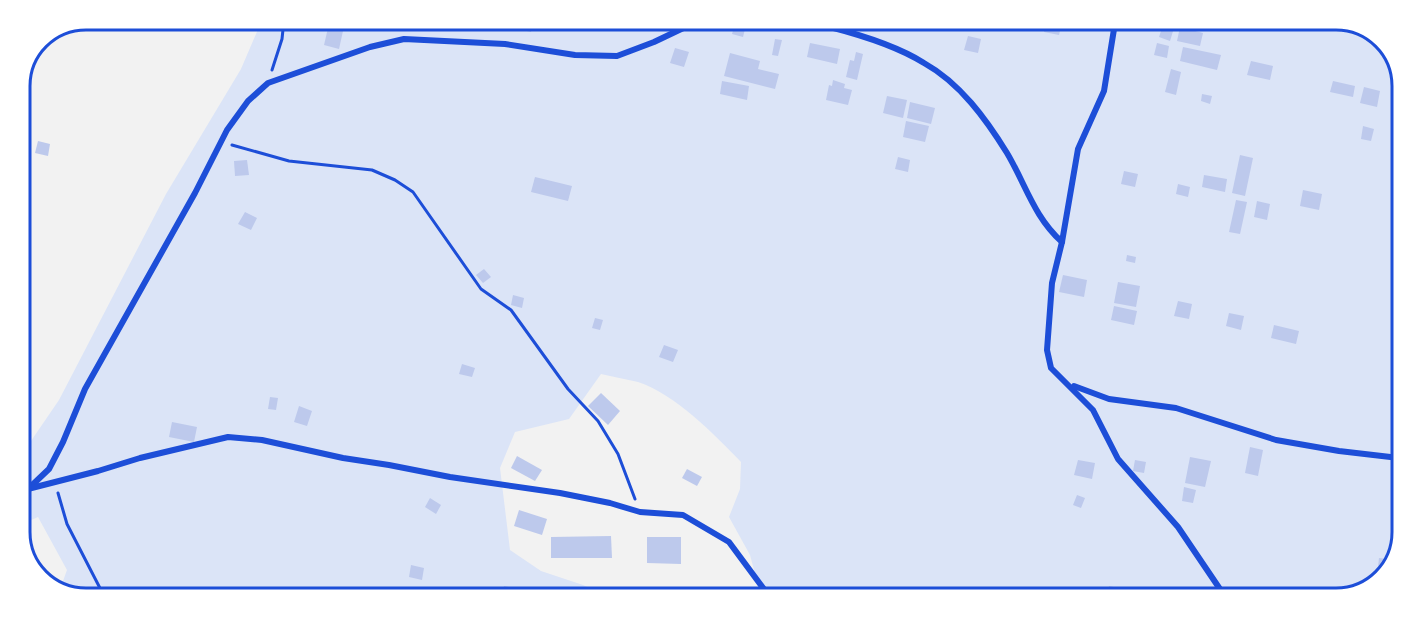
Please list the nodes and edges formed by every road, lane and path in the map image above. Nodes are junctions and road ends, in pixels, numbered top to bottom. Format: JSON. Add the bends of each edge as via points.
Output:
{"nodes":[{"id":1,"x":283,"y":30,"type":"edge"},
{"id":2,"x":679,"y":30,"type":"edge"},
{"id":3,"x":847,"y":30,"type":"edge"},
{"id":4,"x":1114,"y":30,"type":"edge"},
{"id":5,"x":268,"y":83,"type":"junction"},
{"id":6,"x":221,"y":142,"type":"junction"},
{"id":7,"x":1062,"y":242,"type":"junction"},
{"id":8,"x":1070,"y":385,"type":"junction"},
{"id":9,"x":1392,"y":457,"type":"edge"},
{"id":10,"x":54,"y":482,"type":"junction"},
{"id":11,"x":30,"y":487,"type":"edge"},
{"id":12,"x":30,"y":488,"type":"edge"},
{"id":13,"x":640,"y":512,"type":"junction"},
{"id":14,"x":100,"y":588,"type":"edge"},
{"id":15,"x":763,"y":588,"type":"edge"},
{"id":16,"x":1219,"y":588,"type":"edge"}],
"edges":[{"from":1,"to":5,"type":"path"},
{"from":2,"to":5,"type":"street","via":[[617,56],[575,55],[505,44],[404,39]]},
{"from":3,"to":7,"type":"street","via":[[924,62],[974,105],[1007,154],[1047,229]]},
{"from":4,"to":7,"type":"street","via":[[1104,91],[1078,149]]},
{"from":5,"to":6,"type":"street","via":[[248,101]]},
{"from":6,"to":11,"type":"street","via":[[86,389],[49,469]]},
{"from":6,"to":13,"type":"path","via":[[290,161],[372,170],[413,192],[481,289],[511,310],[568,389],[598,421],[618,454]]},
{"from":7,"to":8,"type":"street","via":[[1052,283],[1047,350],[1051,368]]},
{"from":8,"to":9,"type":"street","via":[[1110,399],[1176,408],[1276,440]]},
{"from":8,"to":16,"type":"street","via":[[1094,410],[1118,459],[1178,527]]},
{"from":10,"to":12,"type":"street"},
{"from":10,"to":13,"type":"street","via":[[228,437],[560,493]]},
{"from":10,"to":14,"type":"path","via":[[67,524]]},
{"from":13,"to":15,"type":"street","via":[[683,515],[729,542]]}]}
